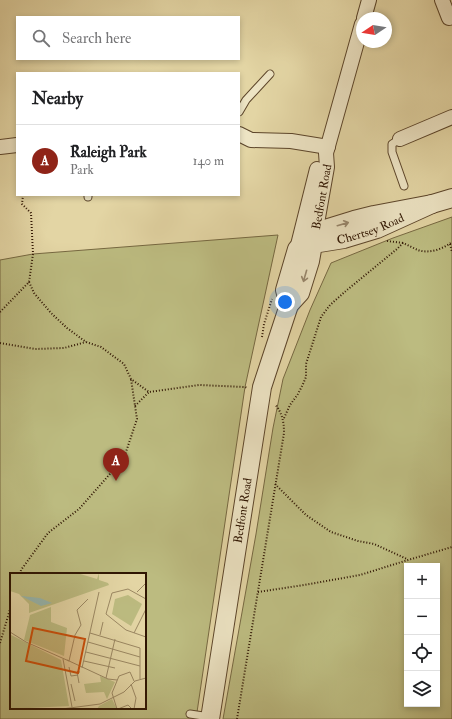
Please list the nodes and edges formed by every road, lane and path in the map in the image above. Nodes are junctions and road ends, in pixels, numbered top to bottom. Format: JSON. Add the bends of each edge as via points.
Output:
{"nodes":[{"id":1,"x":369,"y":0,"type":"edge"},
{"id":2,"x":442,"y":0,"type":"edge"},
{"id":3,"x":366,"y":12,"type":"edge"},
{"id":4,"x":452,"y":17,"type":"edge"},
{"id":5,"x":356,"y":46,"type":"edge"},
{"id":6,"x":270,"y":74,"type":"dead end"},
{"id":7,"x":240,"y":110,"type":"edge"},
{"id":8,"x":452,"y":117,"type":"edge"},
{"id":9,"x":240,"y":134,"type":"edge"},
{"id":10,"x":400,"y":139,"type":"joint"},
{"id":11,"x":16,"y":145,"type":"edge"},
{"id":12,"x":0,"y":147,"type":"edge"},
{"id":13,"x":327,"y":150,"type":"junction"},
{"id":14,"x":404,"y":186,"type":"dead end"},
{"id":15,"x":23,"y":196,"type":"edge"},
{"id":16,"x":452,"y":198,"type":"edge"},
{"id":17,"x":307,"y":238,"type":"junction"},
{"id":18,"x":382,"y":240,"type":"dead end"},
{"id":19,"x":403,"y":243,"type":"junction"},
{"id":20,"x":451,"y":243,"type":"edge"},
{"id":21,"x":452,"y":252,"type":"edge"},
{"id":22,"x":29,"y":282,"type":"junction"},
{"id":23,"x":0,"y":312,"type":"edge"},
{"id":24,"x":86,"y":342,"type":"junction"},
{"id":25,"x":0,"y":343,"type":"edge"},
{"id":26,"x":131,"y":379,"type":"junction"},
{"id":27,"x":245,"y":387,"type":"dead end"},
{"id":28,"x":149,"y":392,"type":"junction"},
{"id":29,"x":274,"y":402,"type":"dead end"},
{"id":30,"x":135,"y":406,"type":"junction"},
{"id":31,"x":283,"y":419,"type":"junction"},
{"id":32,"x":275,"y":484,"type":"junction"},
{"id":33,"x":452,"y":547,"type":"edge"},
{"id":34,"x":408,"y":560,"type":"junction"},
{"id":35,"x":20,"y":573,"type":"edge"},
{"id":36,"x":258,"y":592,"type":"junction"},
{"id":37,"x":10,"y":609,"type":"edge"},
{"id":38,"x":0,"y":643,"type":"edge"},
{"id":39,"x":190,"y":714,"type":"dead end"},
{"id":40,"x":210,"y":718,"type":"edge"},
{"id":41,"x":237,"y":719,"type":"edge"}],
"edges":[{"from":1,"to":3,"type":"street"},
{"from":2,"to":4,"type":"street","via":[[450,18]]},
{"from":5,"to":13,"type":"street","name":"Bedfont Road"},
{"from":6,"to":7,"type":"lane"},
{"from":8,"to":10,"type":"street"},
{"from":9,"to":13,"type":"street","via":[[251,140],[291,141]]},
{"from":10,"to":14,"type":"lane","via":[[392,144],[392,152]]},
{"from":11,"to":12,"type":"street"},
{"from":13,"to":17,"type":"street","name":"Bedfont Road","via":[[327,167]]},
{"from":15,"to":22,"type":"path","via":[[22,204],[31,212],[33,254]]},
{"from":16,"to":17,"type":"street","name":"Chertsey Road","via":[[432,204],[377,229],[344,239]]},
{"from":17,"to":40,"type":"street","name":"Bedfont Road","via":[[310,261],[300,293],[289,305],[262,387]]},
{"from":18,"to":19,"type":"path"},
{"from":19,"to":20,"type":"path","via":[[419,250],[430,251],[441,249]]},
{"from":19,"to":31,"type":"path","via":[[330,305],[321,317],[306,364],[306,377]]},
{"from":20,"to":21,"type":"path"},
{"from":22,"to":23,"type":"path"},
{"from":22,"to":24,"type":"path","via":[[34,293],[51,313]]},
{"from":24,"to":25,"type":"path","via":[[64,348],[35,349]]},
{"from":24,"to":26,"type":"path","via":[[101,347],[124,364]]},
{"from":26,"to":28,"type":"path"},
{"from":26,"to":30,"type":"path"},
{"from":27,"to":28,"type":"path","via":[[199,385]]},
{"from":28,"to":30,"type":"path"},
{"from":29,"to":31,"type":"path"},
{"from":30,"to":35,"type":"path","via":[[137,419],[124,458],[79,509],[48,533]]},
{"from":31,"to":32,"type":"path","via":[[284,433]]},
{"from":32,"to":34,"type":"path","via":[[306,515],[331,532],[374,544]]},
{"from":32,"to":36,"type":"path"},
{"from":33,"to":34,"type":"path"},
{"from":34,"to":36,"type":"path","via":[[360,575]]},
{"from":36,"to":41,"type":"path"},
{"from":37,"to":38,"type":"path"},
{"from":39,"to":40,"type":"lane"}]}
